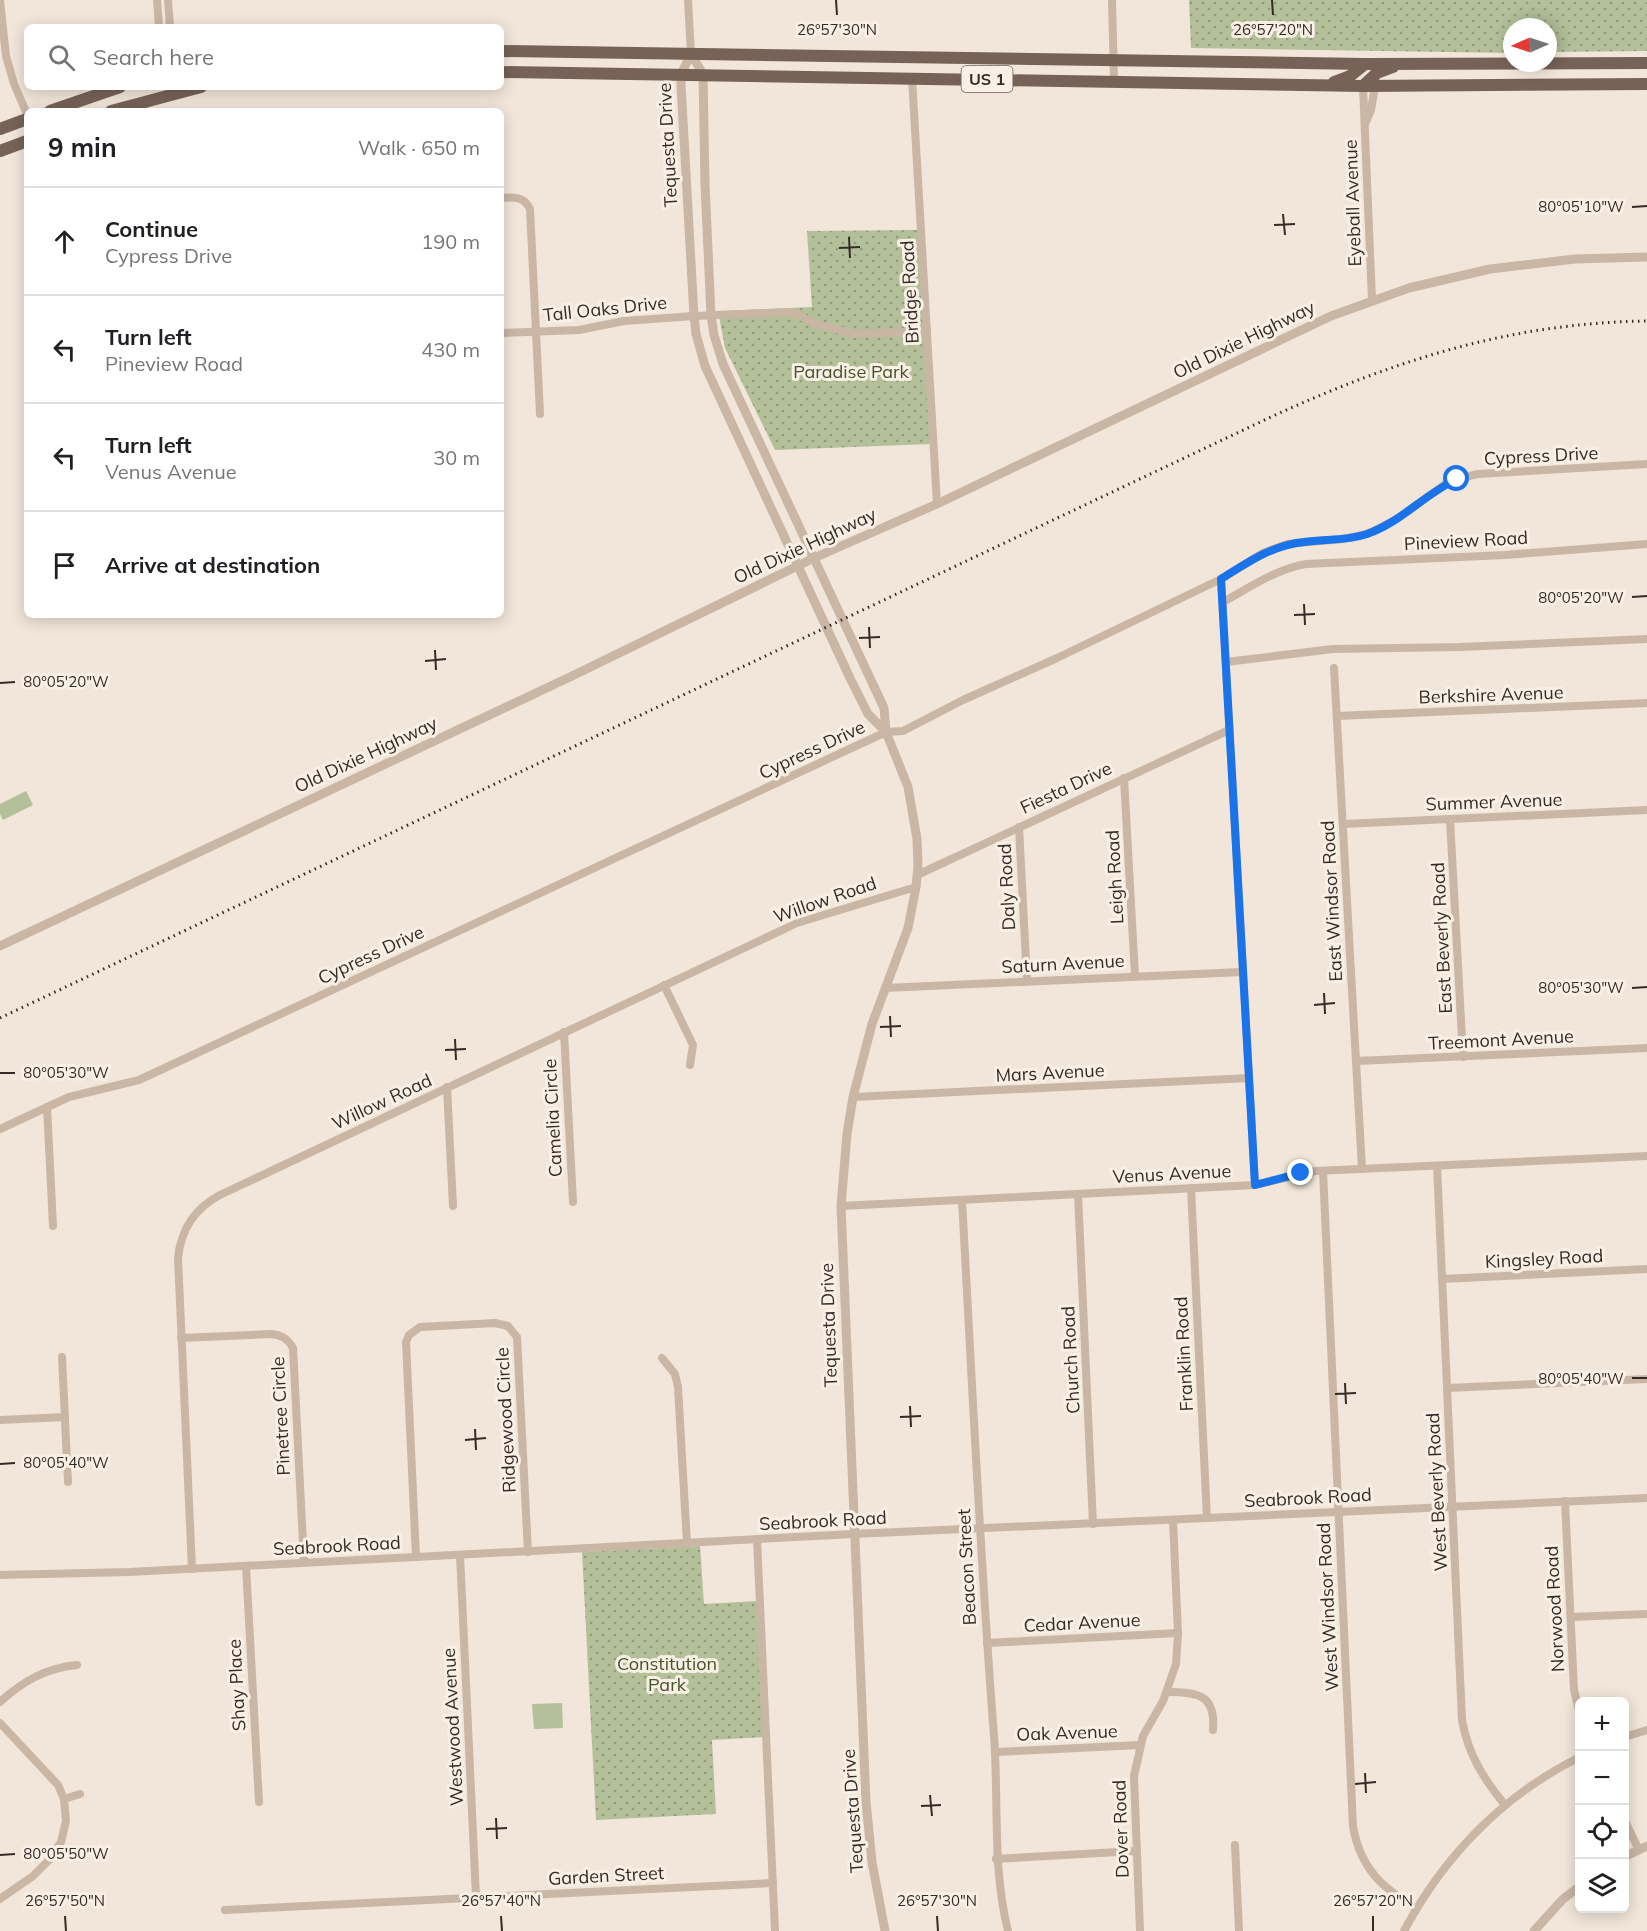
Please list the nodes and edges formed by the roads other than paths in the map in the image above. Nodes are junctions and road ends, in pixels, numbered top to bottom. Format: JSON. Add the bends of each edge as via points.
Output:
{"nodes":[{"id":1,"x":0,"y":0,"type":"edge"},
{"id":2,"x":158,"y":0,"type":"edge"},
{"id":3,"x":168,"y":0,"type":"edge"},
{"id":4,"x":688,"y":0,"type":"edge"},
{"id":5,"x":1112,"y":0,"type":"edge"},
{"id":6,"x":159,"y":24,"type":"edge"},
{"id":7,"x":170,"y":24,"type":"edge"},
{"id":8,"x":504,"y":51,"type":"edge"},
{"id":9,"x":691,"y":54,"type":"junction"},
{"id":10,"x":1113,"y":60,"type":"junction"},
{"id":11,"x":1647,"y":63,"type":"edge"},
{"id":12,"x":1365,"y":64,"type":"junction"},
{"id":13,"x":1399,"y":64,"type":"junction"},
{"id":14,"x":504,"y":72,"type":"edge"},
{"id":15,"x":681,"y":74,"type":"junction"},
{"id":16,"x":703,"y":74,"type":"junction"},
{"id":17,"x":912,"y":78,"type":"junction"},
{"id":18,"x":1114,"y":81,"type":"junction"},
{"id":19,"x":1647,"y":84,"type":"edge"},
{"id":20,"x":1327,"y":85,"type":"junction"},
{"id":21,"x":1369,"y":86,"type":"junction"},
{"id":22,"x":111,"y":90,"type":"edge"},
{"id":23,"x":157,"y":90,"type":"edge"},
{"id":24,"x":187,"y":90,"type":"edge"},
{"id":25,"x":145,"y":100,"type":"junction"},
{"id":26,"x":25,"y":108,"type":"edge"},
{"id":27,"x":59,"y":108,"type":"edge"},
{"id":28,"x":120,"y":108,"type":"edge"},
{"id":29,"x":24,"y":120,"type":"edge"},
{"id":30,"x":1365,"y":126,"type":"junction"},
{"id":31,"x":0,"y":129,"type":"edge"},
{"id":32,"x":24,"y":142,"type":"edge"},
{"id":33,"x":0,"y":151,"type":"edge"},
{"id":34,"x":504,"y":198,"type":"edge"},
{"id":35,"x":1647,"y":257,"type":"edge"},
{"id":36,"x":1372,"y":300,"type":"junction"},
{"id":37,"x":711,"y":315,"type":"junction"},
{"id":38,"x":694,"y":316,"type":"junction"},
{"id":39,"x":535,"y":331,"type":"junction"},
{"id":40,"x":927,"y":331,"type":"junction"},
{"id":41,"x":504,"y":333,"type":"edge"},
{"id":42,"x":540,"y":414,"type":"dead end"},
{"id":43,"x":1647,"y":464,"type":"edge"},
{"id":44,"x":937,"y":504,"type":"junction"},
{"id":45,"x":1647,"y":544,"type":"edge"},
{"id":46,"x":814,"y":558,"type":"junction"},
{"id":47,"x":799,"y":566,"type":"junction"},
{"id":48,"x":1218,"y":580,"type":"junction"},
{"id":49,"x":1223,"y":602,"type":"junction"},
{"id":50,"x":1647,"y":639,"type":"edge"},
{"id":51,"x":1226,"y":662,"type":"junction"},
{"id":52,"x":1334,"y":668,"type":"dead end"},
{"id":53,"x":1647,"y":703,"type":"edge"},
{"id":54,"x":1336,"y":716,"type":"junction"},
{"id":55,"x":1230,"y":730,"type":"junction"},
{"id":56,"x":886,"y":732,"type":"junction"},
{"id":57,"x":1124,"y":778,"type":"junction"},
{"id":58,"x":1647,"y":810,"type":"edge"},
{"id":59,"x":1450,"y":819,"type":"junction"},
{"id":60,"x":1342,"y":824,"type":"junction"},
{"id":61,"x":1019,"y":827,"type":"junction"},
{"id":62,"x":917,"y":875,"type":"junction"},
{"id":63,"x":916,"y":886,"type":"junction"},
{"id":64,"x":0,"y":946,"type":"edge"},
{"id":65,"x":1242,"y":972,"type":"junction"},
{"id":66,"x":1135,"y":976,"type":"junction"},
{"id":67,"x":1028,"y":981,"type":"junction"},
{"id":68,"x":664,"y":985,"type":"junction"},
{"id":69,"x":885,"y":988,"type":"junction"},
{"id":70,"x":564,"y":1032,"type":"junction"},
{"id":71,"x":1647,"y":1048,"type":"edge"},
{"id":72,"x":1463,"y":1056,"type":"junction"},
{"id":73,"x":1356,"y":1061,"type":"junction"},
{"id":74,"x":690,"y":1065,"type":"dead end"},
{"id":75,"x":1249,"y":1078,"type":"junction"},
{"id":76,"x":447,"y":1087,"type":"junction"},
{"id":77,"x":853,"y":1098,"type":"junction"},
{"id":78,"x":47,"y":1107,"type":"junction"},
{"id":79,"x":0,"y":1129,"type":"edge"},
{"id":80,"x":1647,"y":1156,"type":"edge"},
{"id":81,"x":1437,"y":1166,"type":"junction"},
{"id":82,"x":1362,"y":1169,"type":"junction"},
{"id":83,"x":1323,"y":1171,"type":"junction"},
{"id":84,"x":1255,"y":1185,"type":"junction"},
{"id":85,"x":1191,"y":1188,"type":"junction"},
{"id":86,"x":1078,"y":1194,"type":"junction"},
{"id":87,"x":962,"y":1200,"type":"junction"},
{"id":88,"x":573,"y":1202,"type":"dead end"},
{"id":89,"x":453,"y":1206,"type":"dead end"},
{"id":90,"x":841,"y":1206,"type":"junction"},
{"id":91,"x":52,"y":1226,"type":"dead end"},
{"id":92,"x":1647,"y":1269,"type":"edge"},
{"id":93,"x":1442,"y":1279,"type":"junction"},
{"id":94,"x":181,"y":1338,"type":"junction"},
{"id":95,"x":62,"y":1357,"type":"dead end"},
{"id":96,"x":662,"y":1358,"type":"dead end"},
{"id":97,"x":1647,"y":1379,"type":"edge"},
{"id":98,"x":1447,"y":1388,"type":"junction"},
{"id":99,"x":65,"y":1417,"type":"junction"},
{"id":100,"x":0,"y":1420,"type":"edge"},
{"id":101,"x":68,"y":1482,"type":"dead end"},
{"id":102,"x":1647,"y":1498,"type":"edge"},
{"id":103,"x":1565,"y":1501,"type":"junction"},
{"id":104,"x":1452,"y":1506,"type":"junction"},
{"id":105,"x":1339,"y":1512,"type":"junction"},
{"id":106,"x":1207,"y":1518,"type":"junction"},
{"id":107,"x":1173,"y":1520,"type":"junction"},
{"id":108,"x":1094,"y":1524,"type":"junction"},
{"id":109,"x":980,"y":1530,"type":"junction"},
{"id":110,"x":854,"y":1534,"type":"junction"},
{"id":111,"x":757,"y":1539,"type":"junction"},
{"id":112,"x":687,"y":1544,"type":"junction"},
{"id":113,"x":528,"y":1552,"type":"junction"},
{"id":114,"x":460,"y":1555,"type":"junction"},
{"id":115,"x":416,"y":1557,"type":"junction"},
{"id":116,"x":304,"y":1563,"type":"junction"},
{"id":117,"x":246,"y":1566,"type":"junction"},
{"id":118,"x":192,"y":1569,"type":"junction"},
{"id":119,"x":0,"y":1575,"type":"edge"},
{"id":120,"x":1647,"y":1614,"type":"edge"},
{"id":121,"x":1570,"y":1617,"type":"junction"},
{"id":122,"x":1178,"y":1634,"type":"junction"},
{"id":123,"x":987,"y":1643,"type":"junction"},
{"id":124,"x":77,"y":1665,"type":"dead end"},
{"id":125,"x":1167,"y":1692,"type":"junction"},
{"id":126,"x":1576,"y":1697,"type":"edge"},
{"id":127,"x":0,"y":1702,"type":"edge"},
{"id":128,"x":0,"y":1723,"type":"edge"},
{"id":129,"x":1212,"y":1730,"type":"dead end"},
{"id":130,"x":1647,"y":1730,"type":"edge"},
{"id":131,"x":1629,"y":1735,"type":"edge"},
{"id":132,"x":1140,"y":1745,"type":"junction"},
{"id":133,"x":995,"y":1752,"type":"junction"},
{"id":134,"x":1575,"y":1760,"type":"edge"},
{"id":135,"x":80,"y":1794,"type":"dead end"},
{"id":136,"x":64,"y":1799,"type":"junction"},
{"id":137,"x":259,"y":1802,"type":"dead end"},
{"id":138,"x":1505,"y":1805,"type":"junction"},
{"id":139,"x":1629,"y":1827,"type":"edge"},
{"id":140,"x":1235,"y":1845,"type":"dead end"},
{"id":141,"x":1643,"y":1848,"type":"edge"},
{"id":142,"x":1136,"y":1851,"type":"junction"},
{"id":143,"x":1629,"y":1855,"type":"edge"},
{"id":144,"x":996,"y":1858,"type":"junction"},
{"id":145,"x":773,"y":1883,"type":"junction"},
{"id":146,"x":1575,"y":1890,"type":"edge"},
{"id":147,"x":476,"y":1897,"type":"junction"},
{"id":148,"x":0,"y":1899,"type":"edge"},
{"id":149,"x":1416,"y":1908,"type":"junction"},
{"id":150,"x":225,"y":1910,"type":"dead end"},
{"id":151,"x":775,"y":1931,"type":"edge"},
{"id":152,"x":885,"y":1931,"type":"edge"},
{"id":153,"x":1008,"y":1931,"type":"edge"},
{"id":154,"x":1140,"y":1931,"type":"edge"},
{"id":155,"x":1239,"y":1931,"type":"edge"},
{"id":156,"x":1404,"y":1931,"type":"edge"},
{"id":157,"x":1534,"y":1931,"type":"edge"}],
"edges":[{"from":1,"to":26,"type":"street","via":[[6,57]]},
{"from":2,"to":6,"type":"street"},
{"from":3,"to":7,"type":"street"},
{"from":4,"to":9,"type":"street"},
{"from":5,"to":10,"type":"street"},
{"from":8,"to":9,"type":"main road","number":"US 1"},
{"from":9,"to":10,"type":"main road","number":"US 1"},
{"from":9,"to":15,"type":"street","name":"Tequesta Drive"},
{"from":9,"to":16,"type":"street","name":"Tequesta Drive"},
{"from":10,"to":12,"type":"main road","number":"US 1"},
{"from":10,"to":18,"type":"street"},
{"from":11,"to":13,"type":"main road","number":"US 1"},
{"from":12,"to":13,"type":"main road","number":"US 1"},
{"from":12,"to":20,"type":"main road","via":[[1350,76]]},
{"from":13,"to":21,"type":"main road","via":[[1377,73]]},
{"from":14,"to":15,"type":"main road","number":"US 1"},
{"from":15,"to":16,"type":"main road","number":"US 1"},
{"from":15,"to":38,"type":"street","name":"Tequesta Drive"},
{"from":16,"to":17,"type":"main road","number":"US 1"},
{"from":16,"to":37,"type":"street","name":"Tequesta Drive"},
{"from":17,"to":18,"type":"main road","number":"US 1"},
{"from":17,"to":40,"type":"street","name":"Bridge Road"},
{"from":18,"to":20,"type":"main road","number":"US 1"},
{"from":19,"to":21,"type":"main road","number":"US 1"},
{"from":20,"to":21,"type":"main road","number":"US 1"},
{"from":21,"to":30,"type":"street","name":"Eyeball Avenue"},
{"from":21,"to":30,"type":"street","name":"Eyeball Avenue","via":[[1371,110]]},
{"from":22,"to":27,"type":"main road"},
{"from":23,"to":25,"type":"main road"},
{"from":24,"to":25,"type":"main road"},
{"from":25,"to":28,"type":"main road"},
{"from":29,"to":31,"type":"main road"},
{"from":30,"to":36,"type":"street","name":"Eyeball Avenue"},
{"from":32,"to":33,"type":"main road"},
{"from":34,"to":39,"type":"street","via":[[522,198],[530,209]]},
{"from":35,"to":36,"type":"street","name":"Old Dixie Highway","via":[[1575,259],[1490,269]]},
{"from":36,"to":44,"type":"street","name":"Old Dixie Highway"},
{"from":37,"to":38,"type":"street","name":"Tall Oaks Drive"},
{"from":37,"to":40,"type":"street","name":"Tall Oaks Drive","via":[[792,312],[816,324],[855,334]]},
{"from":37,"to":46,"type":"street","name":"Tequesta Drive","via":[[723,364]]},
{"from":38,"to":39,"type":"street","name":"Tall Oaks Drive","via":[[624,321],[579,330]]},
{"from":38,"to":47,"type":"street","name":"Tequesta Drive","via":[[705,366]]},
{"from":39,"to":41,"type":"street","name":"Tall Oaks Drive"},
{"from":39,"to":42,"type":"street"},
{"from":40,"to":44,"type":"street","name":"Bridge Road"},
{"from":43,"to":48,"type":"street","name":"Cypress Drive","via":[[1464,477],[1444,485],[1380,529],[1351,538],[1279,547]]},
{"from":44,"to":46,"type":"street","name":"Old Dixie Highway"},
{"from":45,"to":49,"type":"street","name":"Pineview Road","via":[[1306,564],[1294,566]]},
{"from":46,"to":47,"type":"street","name":"Old Dixie Highway"},
{"from":46,"to":56,"type":"street","name":"Tequesta Drive","via":[[884,708]]},
{"from":47,"to":56,"type":"street","name":"Tequesta Drive","via":[[868,714]]},
{"from":47,"to":64,"type":"street","name":"Old Dixie Highway"},
{"from":48,"to":49,"type":"street"},
{"from":48,"to":56,"type":"street","name":"Cypress Drive","via":[[903,731]]},
{"from":49,"to":51,"type":"street"},
{"from":50,"to":51,"type":"street","via":[[1333,649]]},
{"from":51,"to":55,"type":"street"},
{"from":52,"to":54,"type":"street","name":"East Windsor Road"},
{"from":53,"to":54,"type":"street","name":"Berkshire Avenue"},
{"from":54,"to":60,"type":"street","name":"East Windsor Road"},
{"from":55,"to":57,"type":"street","name":"Fiesta Drive"},
{"from":55,"to":65,"type":"street"},
{"from":56,"to":62,"type":"street","name":"Tequesta Drive","via":[[910,794],[917,839]]},
{"from":56,"to":78,"type":"street","name":"Cypress Drive","via":[[139,1080],[88,1091]]},
{"from":57,"to":61,"type":"street","name":"Fiesta Drive"},
{"from":57,"to":66,"type":"street","name":"Leigh Road"},
{"from":58,"to":59,"type":"street","name":"Summer Avenue"},
{"from":59,"to":60,"type":"street","name":"Summer Avenue"},
{"from":59,"to":72,"type":"street","name":"East Beverly Road"},
{"from":60,"to":73,"type":"street","name":"East Windsor Road"},
{"from":61,"to":62,"type":"street","name":"Fiesta Drive"},
{"from":61,"to":67,"type":"street","name":"Daly Road"},
{"from":62,"to":63,"type":"street","name":"Tequesta Drive"},
{"from":63,"to":68,"type":"street","name":"Willow Road","via":[[797,922]]},
{"from":63,"to":69,"type":"street","name":"Tequesta Drive","via":[[908,928]]},
{"from":65,"to":66,"type":"street","name":"Saturn Avenue"},
{"from":65,"to":75,"type":"street"},
{"from":66,"to":67,"type":"street","name":"Saturn Avenue"},
{"from":67,"to":69,"type":"street","name":"Saturn Avenue"},
{"from":68,"to":70,"type":"street","name":"Willow Road"},
{"from":68,"to":74,"type":"street","via":[[693,1045]]},
{"from":69,"to":77,"type":"street","name":"Tequesta Drive"},
{"from":70,"to":76,"type":"street","name":"Willow Road"},
{"from":70,"to":88,"type":"street","name":"Camelia Circle"},
{"from":71,"to":72,"type":"street","name":"Treemont Avenue"},
{"from":72,"to":73,"type":"street","name":"Treemont Avenue"},
{"from":73,"to":82,"type":"street","name":"East Windsor Road"},
{"from":75,"to":77,"type":"street","name":"Mars Avenue"},
{"from":75,"to":84,"type":"street"},
{"from":76,"to":89,"type":"street"},
{"from":76,"to":94,"type":"street","name":"Willow Road","via":[[200,1208],[186,1227],[178,1250]]},
{"from":77,"to":90,"type":"street","name":"Tequesta Drive"},
{"from":78,"to":79,"type":"street","name":"Cypress Drive"},
{"from":78,"to":91,"type":"street"},
{"from":80,"to":81,"type":"street","name":"Venus Avenue"},
{"from":81,"to":82,"type":"street","name":"Venus Avenue"},
{"from":81,"to":93,"type":"street","name":"West Beverly Road"},
{"from":82,"to":83,"type":"street","name":"Venus Avenue"},
{"from":83,"to":84,"type":"street","name":"Venus Avenue"},
{"from":83,"to":105,"type":"street","name":"West Windsor Road"},
{"from":84,"to":85,"type":"street","name":"Venus Avenue"},
{"from":85,"to":86,"type":"street","name":"Venus Avenue"},
{"from":85,"to":106,"type":"street","name":"Franklin Road"},
{"from":86,"to":87,"type":"street","name":"Venus Avenue"},
{"from":86,"to":108,"type":"street","name":"Church Road"},
{"from":87,"to":90,"type":"street","name":"Venus Avenue"},
{"from":87,"to":109,"type":"street","name":"Beacon Street"},
{"from":90,"to":110,"type":"street","name":"Tequesta Drive"},
{"from":92,"to":93,"type":"street","name":"Kingsley Road"},
{"from":93,"to":98,"type":"street","name":"West Beverly Road"},
{"from":94,"to":116,"type":"street","name":"Pinetree Circle","via":[[271,1334],[290,1342]]},
{"from":94,"to":118,"type":"street","name":"Willow Road"},
{"from":95,"to":99,"type":"street"},
{"from":96,"to":112,"type":"street","via":[[673,1370],[678,1387]]},
{"from":97,"to":98,"type":"street"},
{"from":98,"to":104,"type":"street","name":"West Beverly Road"},
{"from":99,"to":100,"type":"street"},
{"from":99,"to":101,"type":"street"},
{"from":102,"to":103,"type":"street","name":"Seabrook Road"},
{"from":103,"to":104,"type":"street","name":"Seabrook Road"},
{"from":103,"to":121,"type":"street","name":"Norwood Road"},
{"from":104,"to":105,"type":"street","name":"Seabrook Road"},
{"from":104,"to":138,"type":"street","name":"West Beverly Road","via":[[1464,1729],[1478,1768]]},
{"from":105,"to":106,"type":"street","name":"Seabrook Road"},
{"from":105,"to":149,"type":"street","name":"West Windsor Road","via":[[1353,1827],[1364,1861],[1376,1879]]},
{"from":106,"to":107,"type":"street","name":"Seabrook Road"},
{"from":107,"to":108,"type":"street","name":"Seabrook Road"},
{"from":107,"to":122,"type":"street","name":"Dover Road"},
{"from":108,"to":109,"type":"street","name":"Seabrook Road"},
{"from":109,"to":110,"type":"street","name":"Seabrook Road"},
{"from":109,"to":123,"type":"street","name":"Beacon Street"},
{"from":110,"to":111,"type":"street","name":"Seabrook Road"},
{"from":110,"to":152,"type":"street","name":"Tequesta Drive","via":[[868,1826]]},
{"from":111,"to":112,"type":"street","name":"Seabrook Road"},
{"from":111,"to":145,"type":"street"},
{"from":112,"to":113,"type":"street","name":"Seabrook Road"},
{"from":113,"to":114,"type":"street","name":"Seabrook Road"},
{"from":113,"to":115,"type":"street","name":"Ridgewood Circle","via":[[517,1337],[508,1326],[495,1323],[420,1327],[406,1341]]},
{"from":114,"to":115,"type":"street","name":"Seabrook Road"},
{"from":114,"to":147,"type":"street","name":"Westwood Avenue"},
{"from":115,"to":116,"type":"street","name":"Seabrook Road"},
{"from":116,"to":117,"type":"street","name":"Seabrook Road"},
{"from":117,"to":118,"type":"street","name":"Seabrook Road"},
{"from":117,"to":137,"type":"street","name":"Shay Place"},
{"from":118,"to":119,"type":"street","name":"Seabrook Road"},
{"from":120,"to":121,"type":"street"},
{"from":121,"to":126,"type":"street","name":"Norwood Road"},
{"from":122,"to":123,"type":"street","name":"Cedar Avenue"},
{"from":122,"to":125,"type":"street","name":"Dover Road","via":[[1176,1664]]},
{"from":123,"to":133,"type":"street","name":"Beacon Street"},
{"from":124,"to":127,"type":"street","via":[[39,1674]]},
{"from":125,"to":129,"type":"street","via":[[1198,1695],[1209,1703],[1214,1714]]},
{"from":125,"to":132,"type":"street","name":"Dover Road"},
{"from":128,"to":136,"type":"street","via":[[54,1779]]},
{"from":130,"to":131,"type":"street"},
{"from":132,"to":133,"type":"street","name":"Oak Avenue"},
{"from":132,"to":142,"type":"street","name":"Dover Road","via":[[1133,1789]]},
{"from":133,"to":144,"type":"street","name":"Beacon Street"},
{"from":134,"to":138,"type":"street"},
{"from":135,"to":136,"type":"street"},
{"from":136,"to":148,"type":"street","via":[[65,1828],[57,1848],[33,1876]]},
{"from":138,"to":149,"type":"street","via":[[1448,1862]]},
{"from":139,"to":141,"type":"street"},
{"from":140,"to":155,"type":"street"},
{"from":141,"to":143,"type":"street"},
{"from":142,"to":144,"type":"street"},
{"from":142,"to":154,"type":"street","name":"Dover Road"},
{"from":144,"to":153,"type":"street","name":"Beacon Street"},
{"from":145,"to":147,"type":"street","name":"Garden Street"},
{"from":145,"to":151,"type":"street"},
{"from":146,"to":157,"type":"street"},
{"from":147,"to":150,"type":"street","name":"Garden Street"},
{"from":149,"to":156,"type":"street"}]}
